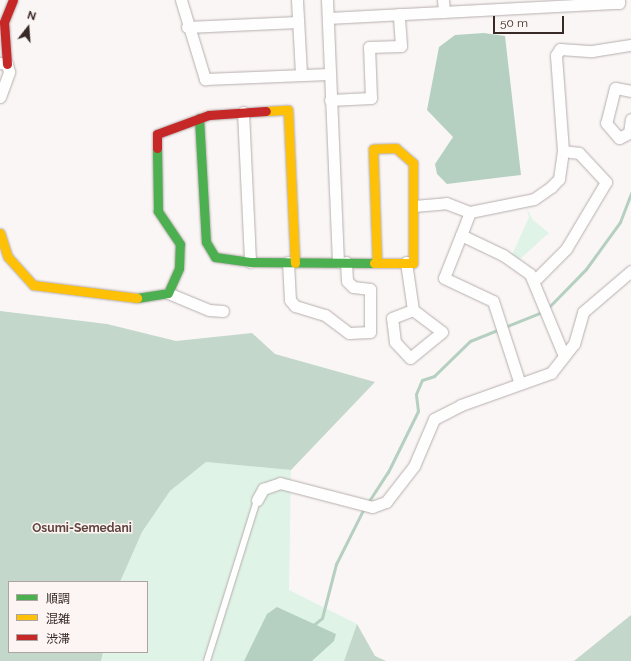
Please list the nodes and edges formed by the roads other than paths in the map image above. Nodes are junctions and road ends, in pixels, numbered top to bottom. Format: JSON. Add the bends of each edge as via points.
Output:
{"nodes":[{"id":1,"x":13,"y":0,"type":"edge"},
{"id":2,"x":181,"y":0,"type":"edge"},
{"id":3,"x":297,"y":0,"type":"edge"},
{"id":4,"x":327,"y":0,"type":"edge"},
{"id":5,"x":444,"y":0,"type":"edge"},
{"id":6,"x":619,"y":0,"type":"edge"},
{"id":7,"x":444,"y":12,"type":"junction"},
{"id":8,"x":399,"y":14,"type":"junction"},
{"id":9,"x":328,"y":18,"type":"junction"},
{"id":10,"x":2,"y":20,"type":"edge"},
{"id":11,"x":298,"y":22,"type":"junction"},
{"id":12,"x":187,"y":27,"type":"junction"},
{"id":13,"x":631,"y":48,"type":"edge"},
{"id":14,"x":4,"y":64,"type":"edge"},
{"id":15,"x":329,"y":74,"type":"junction"},
{"id":16,"x":301,"y":75,"type":"junction"},
{"id":17,"x":631,"y":91,"type":"edge"},
{"id":18,"x":0,"y":97,"type":"edge"},
{"id":19,"x":330,"y":100,"type":"junction"},
{"id":20,"x":243,"y":112,"type":"junction"},
{"id":21,"x":199,"y":118,"type":"junction"},
{"id":22,"x":631,"y":120,"type":"edge"},
{"id":23,"x":563,"y":151,"type":"junction"},
{"id":24,"x":414,"y":206,"type":"junction"},
{"id":25,"x":470,"y":212,"type":"junction"},
{"id":26,"x":0,"y":233,"type":"edge"},
{"id":27,"x":461,"y":235,"type":"junction"},
{"id":28,"x":250,"y":262,"type":"junction"},
{"id":29,"x":291,"y":262,"type":"junction"},
{"id":30,"x":342,"y":262,"type":"junction"},
{"id":31,"x":377,"y":262,"type":"junction"},
{"id":32,"x":406,"y":262,"type":"junction"},
{"id":33,"x":630,"y":274,"type":"edge"},
{"id":34,"x":534,"y":281,"type":"junction"},
{"id":35,"x":168,"y":293,"type":"junction"},
{"id":36,"x":413,"y":310,"type":"junction"},
{"id":37,"x":223,"y":311,"type":"dead end"},
{"id":38,"x":564,"y":356,"type":"junction"},
{"id":39,"x":520,"y":384,"type":"junction"},
{"id":40,"x":257,"y":500,"type":"joint"},
{"id":41,"x":207,"y":661,"type":"edge"}],
"edges":[{"from":1,"to":10,"type":"street"},
{"from":2,"to":12,"type":"street"},
{"from":3,"to":11,"type":"street"},
{"from":4,"to":9,"type":"street"},
{"from":5,"to":7,"type":"street"},
{"from":6,"to":7,"type":"street","via":[[619,3]]},
{"from":7,"to":8,"type":"street"},
{"from":8,"to":9,"type":"street"},
{"from":8,"to":19,"type":"street","via":[[401,46],[369,47],[371,98]]},
{"from":9,"to":15,"type":"street"},
{"from":10,"to":14,"type":"street"},
{"from":11,"to":12,"type":"street"},
{"from":11,"to":16,"type":"street"},
{"from":12,"to":16,"type":"street","via":[[205,79]]},
{"from":13,"to":23,"type":"street","via":[[592,52],[560,49],[556,55]]},
{"from":14,"to":18,"type":"street","via":[[9,72]]},
{"from":15,"to":16,"type":"street"},
{"from":15,"to":19,"type":"street"},
{"from":17,"to":22,"type":"street","via":[[615,88],[606,123],[619,138],[629,133]]},
{"from":19,"to":30,"type":"street"},
{"from":20,"to":21,"type":"street"},
{"from":20,"to":28,"type":"street"},
{"from":20,"to":29,"type":"street","via":[[288,110]]},
{"from":21,"to":28,"type":"street","via":[[206,242],[215,257]]},
{"from":21,"to":35,"type":"street","via":[[157,134],[158,211],[180,244],[179,268]]},
{"from":23,"to":25,"type":"street","via":[[559,179],[534,199]]},
{"from":23,"to":34,"type":"street","via":[[579,153],[606,182],[566,250]]},
{"from":24,"to":25,"type":"street","via":[[446,203]]},
{"from":24,"to":31,"type":"street","via":[[413,163],[396,148],[373,149]]},
{"from":24,"to":32,"type":"street","via":[[413,263]]},
{"from":25,"to":27,"type":"street"},
{"from":26,"to":35,"type":"street","via":[[8,257],[33,285],[135,298]]},
{"from":27,"to":34,"type":"street","via":[[517,264]]},
{"from":27,"to":39,"type":"street","via":[[444,278],[494,301]]},
{"from":28,"to":29,"type":"street"},
{"from":29,"to":30,"type":"street"},
{"from":29,"to":30,"type":"street","via":[[290,300],[295,306],[325,315],[349,333],[370,332],[370,289],[353,287],[347,280]]},
{"from":30,"to":31,"type":"street"},
{"from":31,"to":32,"type":"street"},
{"from":32,"to":36,"type":"street"},
{"from":33,"to":38,"type":"street","via":[[583,312],[574,344]]},
{"from":34,"to":38,"type":"street"},
{"from":35,"to":37,"type":"street","via":[[208,310]]},
{"from":36,"to":36,"type":"street","via":[[392,318],[395,342],[410,358],[442,332]]},
{"from":38,"to":39,"type":"street","via":[[551,373]]},
{"from":39,"to":40,"type":"street","via":[[434,419],[414,466],[386,502],[372,507],[280,483],[263,489]]},
{"from":40,"to":41,"type":"lane"}]}
